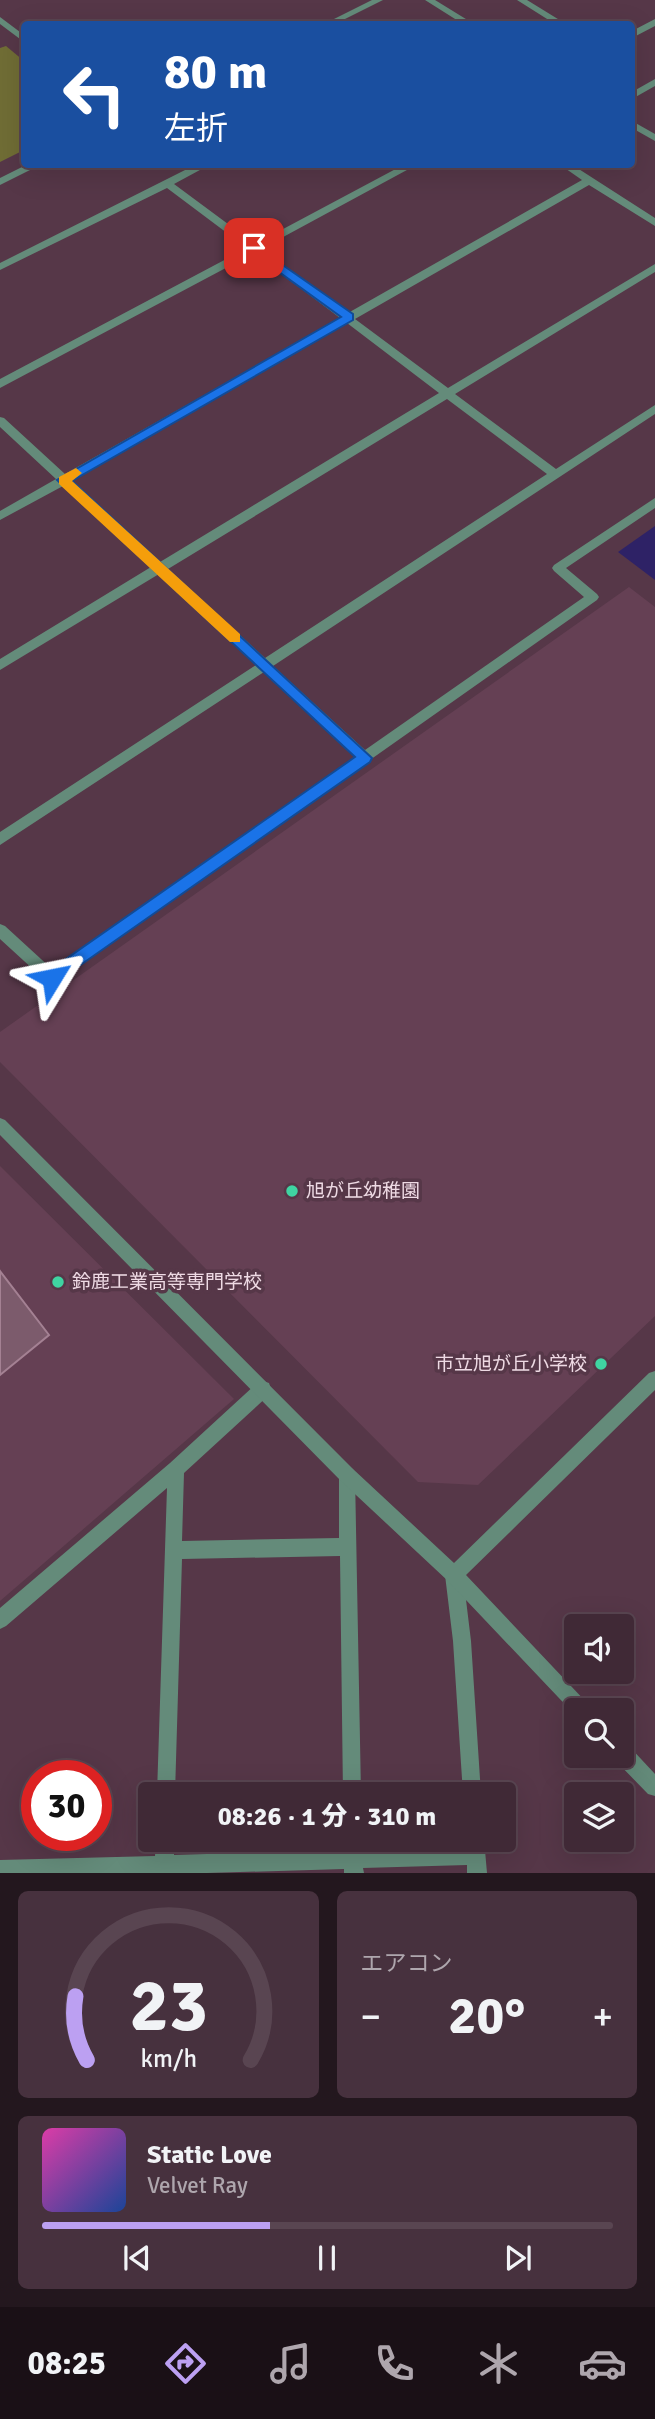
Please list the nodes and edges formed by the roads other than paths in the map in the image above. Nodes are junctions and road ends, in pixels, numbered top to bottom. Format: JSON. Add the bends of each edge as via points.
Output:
{"nodes":[{"id":1,"x":379,"y":0,"type":"edge"},
{"id":2,"x":429,"y":0,"type":"edge"},
{"id":3,"x":521,"y":0,"type":"edge"},
{"id":4,"x":0,"y":20,"type":"edge"},
{"id":5,"x":334,"y":21,"type":"edge"},
{"id":6,"x":464,"y":21,"type":"edge"},
{"id":7,"x":556,"y":21,"type":"edge"},
{"id":8,"x":655,"y":22,"type":"edge"},
{"id":9,"x":635,"y":33,"type":"edge"},
{"id":10,"x":21,"y":37,"type":"edge"},
{"id":11,"x":655,"y":82,"type":"edge"},
{"id":12,"x":635,"y":94,"type":"edge"},
{"id":13,"x":635,"y":126,"type":"edge"},
{"id":14,"x":655,"y":138,"type":"edge"},
{"id":15,"x":29,"y":168,"type":"edge"},
{"id":16,"x":198,"y":168,"type":"edge"},
{"id":17,"x":405,"y":168,"type":"edge"},
{"id":18,"x":571,"y":168,"type":"edge"},
{"id":19,"x":590,"y":180,"type":"junction"},
{"id":20,"x":0,"y":182,"type":"edge"},
{"id":21,"x":168,"y":184,"type":"junction"},
{"id":22,"x":655,"y":223,"type":"edge"},
{"id":23,"x":254,"y":248,"type":"junction"},
{"id":24,"x":0,"y":267,"type":"edge"},
{"id":25,"x":655,"y":267,"type":"edge"},
{"id":26,"x":349,"y":317,"type":"junction"},
{"id":27,"x":0,"y":384,"type":"edge"},
{"id":28,"x":447,"y":394,"type":"junction"},
{"id":29,"x":655,"y":410,"type":"edge"},
{"id":30,"x":0,"y":421,"type":"edge"},
{"id":31,"x":555,"y":474,"type":"junction"},
{"id":32,"x":63,"y":480,"type":"junction"},
{"id":33,"x":655,"y":502,"type":"edge"},
{"id":34,"x":0,"y":516,"type":"edge"},
{"id":35,"x":159,"y":569,"type":"junction"},
{"id":36,"x":0,"y":665,"type":"edge"},
{"id":37,"x":266,"y":666,"type":"junction"},
{"id":38,"x":365,"y":758,"type":"junction"},
{"id":39,"x":0,"y":839,"type":"edge"},
{"id":40,"x":0,"y":930,"type":"edge"},
{"id":41,"x":0,"y":1125,"type":"edge"},
{"id":42,"x":655,"y":1379,"type":"edge"},
{"id":43,"x":263,"y":1389,"type":"junction"},
{"id":44,"x":176,"y":1469,"type":"junction"},
{"id":45,"x":347,"y":1475,"type":"junction"},
{"id":46,"x":348,"y":1547,"type":"junction"},
{"id":47,"x":174,"y":1550,"type":"junction"},
{"id":48,"x":454,"y":1575,"type":"junction"},
{"id":49,"x":0,"y":1620,"type":"edge"},
{"id":50,"x":571,"y":1698,"type":"edge"},
{"id":51,"x":634,"y":1765,"type":"edge"},
{"id":52,"x":166,"y":1782,"type":"edge"},
{"id":53,"x":352,"y":1782,"type":"edge"},
{"id":54,"x":471,"y":1782,"type":"edge"},
{"id":55,"x":655,"y":1787,"type":"edge"},
{"id":56,"x":476,"y":1856,"type":"edge"},
{"id":57,"x":354,"y":1857,"type":"edge"},
{"id":58,"x":164,"y":1868,"type":"edge"},
{"id":59,"x":0,"y":1870,"type":"edge"}],
"edges":[{"from":1,"to":5,"type":"street"},
{"from":2,"to":6,"type":"street"},
{"from":3,"to":7,"type":"street"},
{"from":4,"to":10,"type":"street"},
{"from":8,"to":9,"type":"street"},
{"from":11,"to":12,"type":"street"},
{"from":13,"to":14,"type":"street"},
{"from":15,"to":20,"type":"street"},
{"from":16,"to":21,"type":"street"},
{"from":17,"to":23,"type":"street"},
{"from":18,"to":19,"type":"street"},
{"from":19,"to":22,"type":"street"},
{"from":19,"to":26,"type":"street"},
{"from":21,"to":23,"type":"street"},
{"from":21,"to":24,"type":"street"},
{"from":23,"to":26,"type":"street"},
{"from":23,"to":27,"type":"street"},
{"from":25,"to":28,"type":"street"},
{"from":26,"to":28,"type":"street"},
{"from":26,"to":32,"type":"street"},
{"from":28,"to":31,"type":"street"},
{"from":28,"to":35,"type":"street"},
{"from":29,"to":31,"type":"street"},
{"from":30,"to":32,"type":"street"},
{"from":31,"to":37,"type":"street"},
{"from":32,"to":34,"type":"street"},
{"from":32,"to":35,"type":"street"},
{"from":33,"to":38,"type":"street","via":[[558,568],[593,597]]},
{"from":35,"to":36,"type":"street"},
{"from":35,"to":37,"type":"street"},
{"from":37,"to":38,"type":"street"},
{"from":37,"to":39,"type":"street"},
{"from":38,"to":40,"type":"street","via":[[52,978]]},
{"from":41,"to":43,"type":"street"},
{"from":42,"to":48,"type":"street"},
{"from":43,"to":44,"type":"street"},
{"from":43,"to":45,"type":"street"},
{"from":44,"to":47,"type":"street"},
{"from":44,"to":49,"type":"street"},
{"from":45,"to":46,"type":"street"},
{"from":45,"to":48,"type":"street"},
{"from":46,"to":47,"type":"street"},
{"from":46,"to":53,"type":"street"},
{"from":47,"to":52,"type":"street"},
{"from":48,"to":50,"type":"street"},
{"from":48,"to":54,"type":"street"},
{"from":51,"to":55,"type":"street"},
{"from":56,"to":57,"type":"street"},
{"from":57,"to":58,"type":"street"},
{"from":58,"to":59,"type":"street"}]}
